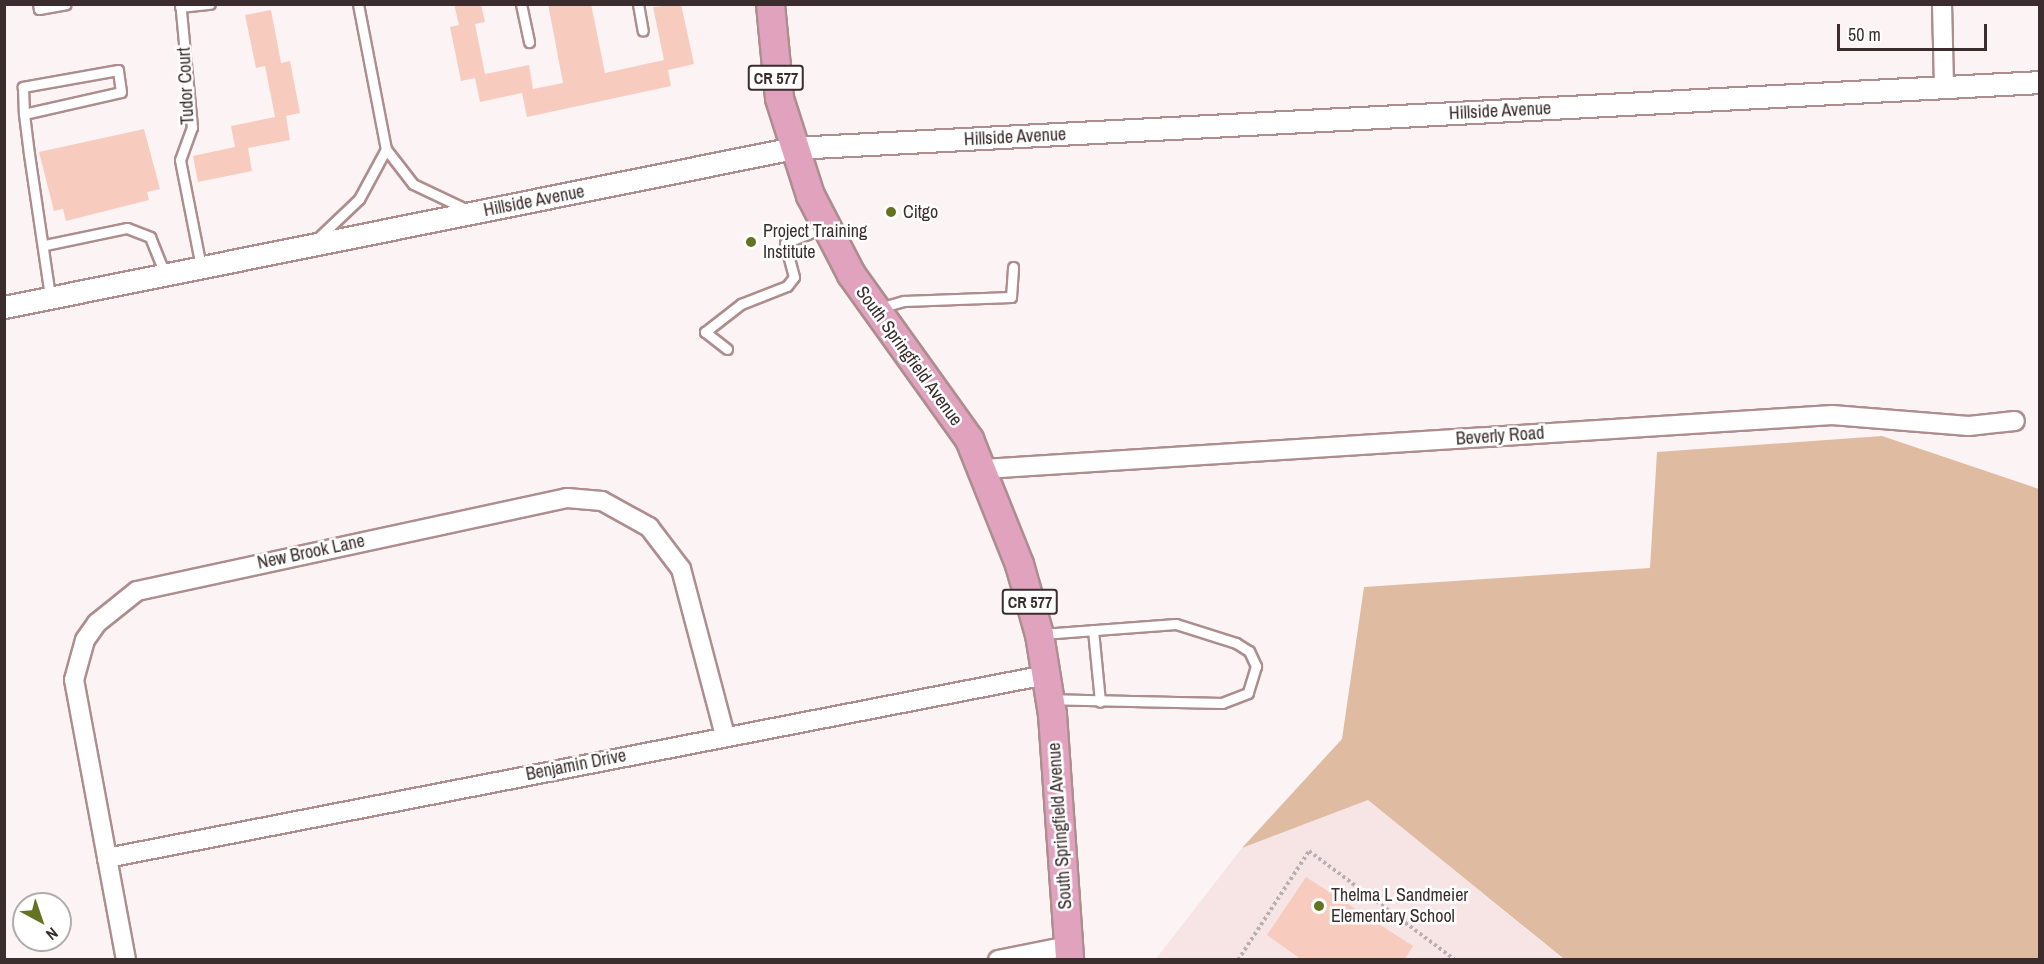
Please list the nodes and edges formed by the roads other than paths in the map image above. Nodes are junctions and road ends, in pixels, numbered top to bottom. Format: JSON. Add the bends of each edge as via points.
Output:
{"nodes":[{"id":1,"x":38,"y":4,"type":"edge"},
{"id":2,"x":66,"y":4,"type":"edge"},
{"id":3,"x":210,"y":4,"type":"edge"},
{"id":4,"x":358,"y":4,"type":"edge"},
{"id":5,"x":521,"y":4,"type":"edge"},
{"id":6,"x":638,"y":4,"type":"edge"},
{"id":7,"x":770,"y":4,"type":"edge"},
{"id":8,"x":1942,"y":4,"type":"edge"},
{"id":9,"x":180,"y":8,"type":"edge"},
{"id":10,"x":643,"y":31,"type":"dead end"},
{"id":11,"x":529,"y":42,"type":"dead end"},
{"id":12,"x":2040,"y":82,"type":"edge"},
{"id":13,"x":1944,"y":88,"type":"junction"},
{"id":14,"x":24,"y":114,"type":"junction"},
{"id":15,"x":794,"y":148,"type":"junction"},
{"id":16,"x":386,"y":149,"type":"junction"},
{"id":17,"x":476,"y":213,"type":"junction"},
{"id":18,"x":825,"y":227,"type":"junction"},
{"id":19,"x":45,"y":244,"type":"junction"},
{"id":20,"x":308,"y":246,"type":"junction"},
{"id":21,"x":201,"y":267,"type":"junction"},
{"id":22,"x":1013,"y":267,"type":"dead end"},
{"id":23,"x":165,"y":274,"type":"junction"},
{"id":24,"x":50,"y":297,"type":"junction"},
{"id":25,"x":4,"y":307,"type":"edge"},
{"id":26,"x":874,"y":309,"type":"junction"},
{"id":27,"x":727,"y":349,"type":"dead end"},
{"id":28,"x":2015,"y":421,"type":"dead end"},
{"id":29,"x":984,"y":469,"type":"junction"},
{"id":30,"x":1093,"y":630,"type":"junction"},
{"id":31,"x":1039,"y":634,"type":"junction"},
{"id":32,"x":1048,"y":687,"type":"junction"},
{"id":33,"x":1100,"y":702,"type":"junction"},
{"id":34,"x":725,"y":736,"type":"junction"},
{"id":35,"x":107,"y":858,"type":"junction"},
{"id":36,"x":1069,"y":953,"type":"edge"},
{"id":37,"x":126,"y":960,"type":"edge"},
{"id":38,"x":998,"y":960,"type":"edge"}],
"edges":[{"from":1,"to":2,"type":"lane","via":[[39,9]]},
{"from":3,"to":9,"type":"lane","name":"Tudor Court"},
{"from":4,"to":16,"type":"lane"},
{"from":5,"to":11,"type":"lane"},
{"from":6,"to":10,"type":"lane"},
{"from":7,"to":15,"type":"main road","name":"South Springfield Avenue","number":"CR 577","via":[[779,98]]},
{"from":8,"to":13,"type":"street"},
{"from":9,"to":21,"type":"lane","name":"Tudor Court","via":[[192,127],[180,160]]},
{"from":12,"to":13,"type":"street","name":"Hillside Avenue"},
{"from":13,"to":15,"type":"street","name":"Hillside Avenue"},
{"from":14,"to":14,"type":"lane","via":[[121,92],[118,70],[23,87]]},
{"from":14,"to":19,"type":"lane"},
{"from":15,"to":17,"type":"street","name":"Hillside Avenue"},
{"from":15,"to":18,"type":"main road","name":"South Springfield Avenue","number":"CR 577"},
{"from":16,"to":17,"type":"lane","via":[[413,184]]},
{"from":16,"to":20,"type":"lane","via":[[359,199]]},
{"from":17,"to":20,"type":"street","name":"Hillside Avenue"},
{"from":18,"to":26,"type":"main road","name":"South Springfield Avenue","number":"CR 577"},
{"from":18,"to":27,"type":"lane","via":[[785,243],[794,277],[787,286],[741,304],[705,332]]},
{"from":19,"to":23,"type":"lane","via":[[127,228],[150,237]]},
{"from":19,"to":24,"type":"lane"},
{"from":20,"to":21,"type":"street","name":"Hillside Avenue"},
{"from":21,"to":23,"type":"street","name":"Hillside Avenue"},
{"from":22,"to":26,"type":"lane","via":[[1011,297],[904,302]]},
{"from":23,"to":24,"type":"street","name":"Hillside Avenue"},
{"from":24,"to":25,"type":"street","name":"Hillside Avenue"},
{"from":26,"to":29,"type":"main road","name":"South Springfield Avenue","number":"CR 577","via":[[926,373]]},
{"from":28,"to":29,"type":"street","name":"Beverly Road","via":[[1969,426],[1832,415]]},
{"from":29,"to":31,"type":"main road","name":"South Springfield Avenue","number":"CR 577"},
{"from":30,"to":31,"type":"lane"},
{"from":30,"to":33,"type":"lane"},
{"from":30,"to":33,"type":"lane","via":[[1176,624],[1236,643],[1249,651],[1256,666],[1255,681],[1238,699]]},
{"from":31,"to":32,"type":"main road","name":"South Springfield Avenue","number":"CR 577"},
{"from":32,"to":33,"type":"lane"},
{"from":32,"to":34,"type":"street","name":"Benjamin Drive"},
{"from":32,"to":36,"type":"main road","name":"South Springfield Avenue","number":"CR 577"},
{"from":34,"to":35,"type":"street","name":"Benjamin Drive"},
{"from":34,"to":35,"type":"street","name":"New Brook Lane","via":[[690,595],[667,546],[627,512],[589,498],[567,498],[161,584],[116,605],[86,640],[74,680]]},
{"from":35,"to":37,"type":"street","name":"New Brook Lane"},
{"from":36,"to":38,"type":"street"}]}
